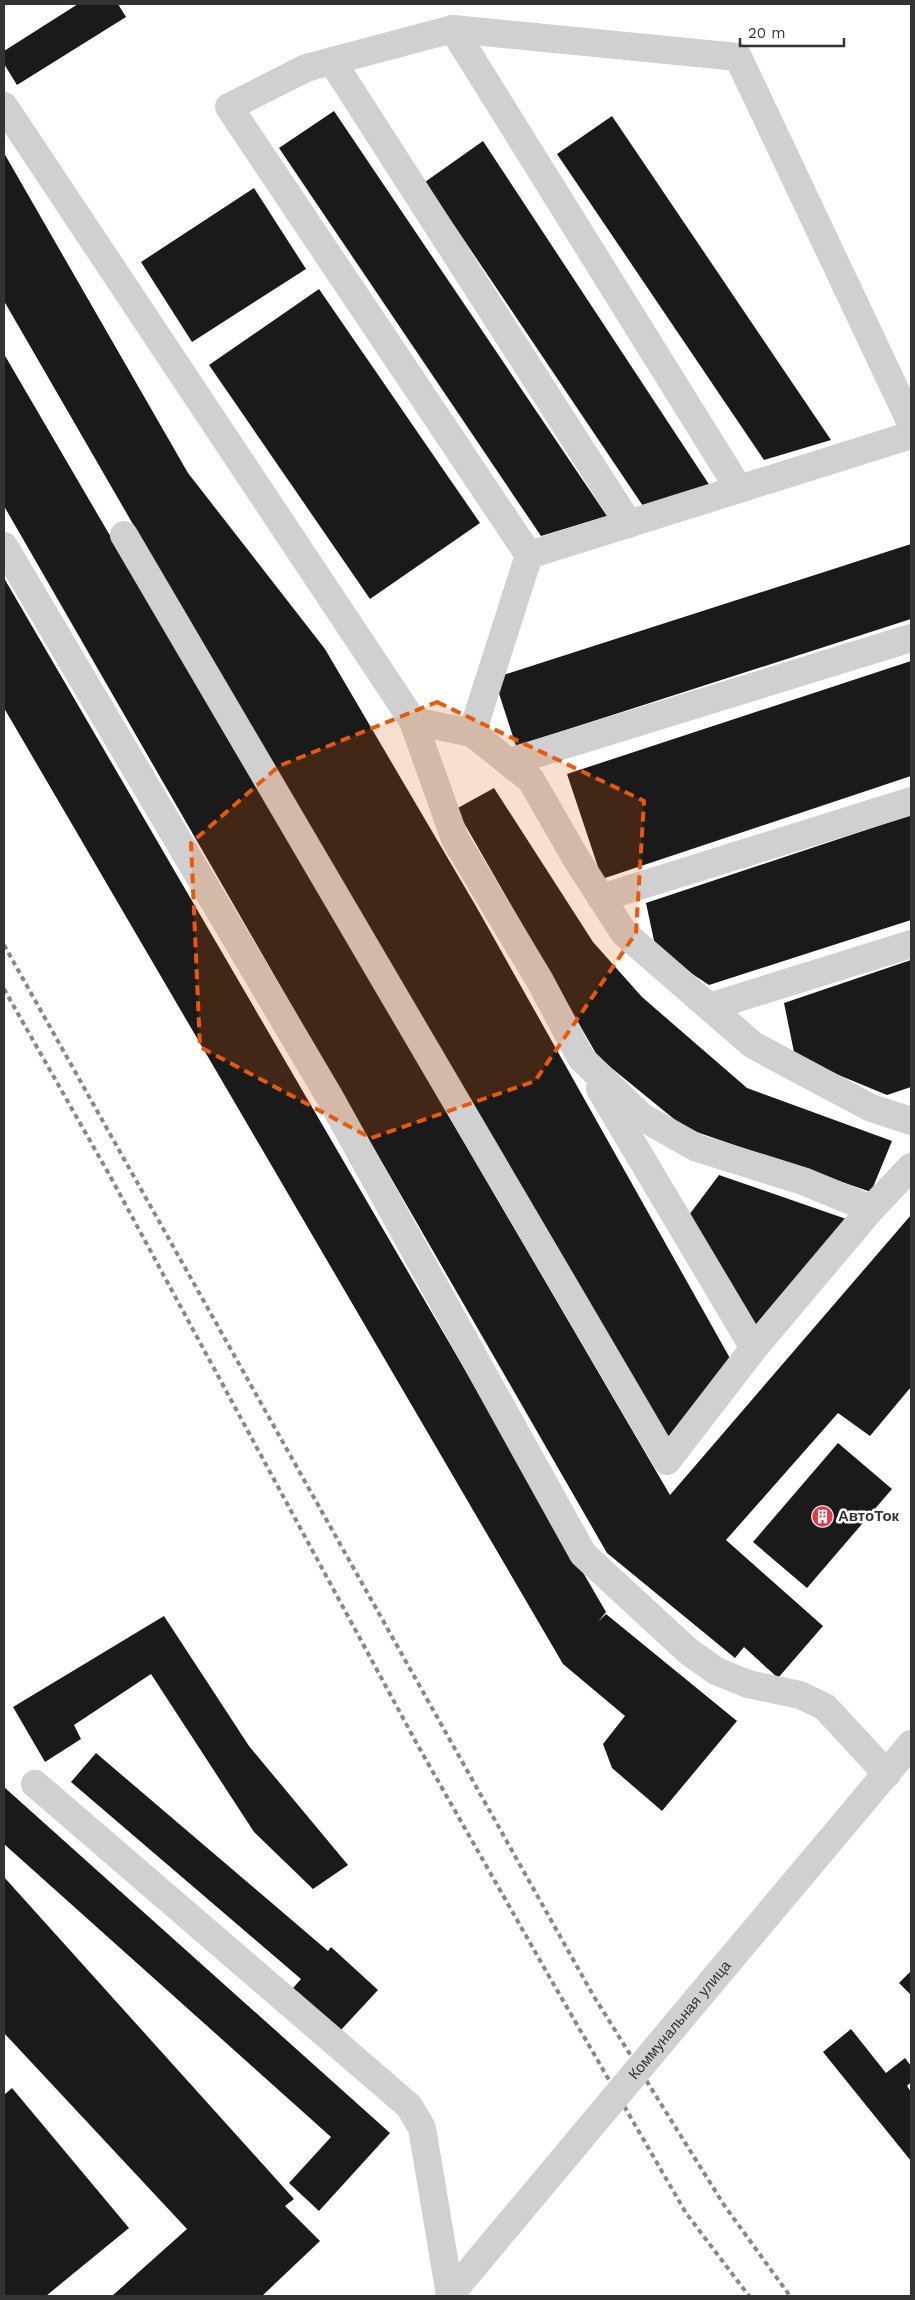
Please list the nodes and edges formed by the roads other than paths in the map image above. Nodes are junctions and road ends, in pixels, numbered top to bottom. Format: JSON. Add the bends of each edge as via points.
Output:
{"nodes":[{"id":1,"x":452,"y":29,"type":"junction"},
{"id":2,"x":332,"y":61,"type":"junction"},
{"id":3,"x":4,"y":106,"type":"edge"},
{"id":4,"x":911,"y":423,"type":"edge"},
{"id":5,"x":911,"y":435,"type":"edge"},
{"id":6,"x":739,"y":489,"type":"junction"},
{"id":7,"x":628,"y":524,"type":"junction"},
{"id":8,"x":124,"y":535,"type":"dead end"},
{"id":9,"x":4,"y":546,"type":"edge"},
{"id":10,"x":529,"y":555,"type":"junction"},
{"id":11,"x":911,"y":638,"type":"edge"},
{"id":12,"x":413,"y":721,"type":"junction"},
{"id":13,"x":472,"y":732,"type":"junction"},
{"id":14,"x":509,"y":762,"type":"junction"},
{"id":15,"x":911,"y":801,"type":"edge"},
{"id":16,"x":602,"y":898,"type":"junction"},
{"id":17,"x":911,"y":944,"type":"edge"},
{"id":18,"x":709,"y":1007,"type":"junction"},
{"id":19,"x":581,"y":1058,"type":"junction"},
{"id":20,"x":911,"y":1121,"type":"edge"},
{"id":21,"x":911,"y":1167,"type":"edge"},
{"id":22,"x":871,"y":1209,"type":"junction"},
{"id":23,"x":754,"y":1348,"type":"junction"},
{"id":24,"x":911,"y":1744,"type":"edge"},
{"id":25,"x":887,"y":1774,"type":"junction"},
{"id":26,"x":35,"y":1784,"type":"dead end"},
{"id":27,"x":450,"y":2296,"type":"edge"}],
"edges":[{"from":1,"to":2,"type":"street"},
{"from":1,"to":4,"type":"street","via":[[738,57]]},
{"from":1,"to":6,"type":"street"},
{"from":2,"to":7,"type":"street"},
{"from":2,"to":10,"type":"street","via":[[306,68],[229,107]]},
{"from":3,"to":12,"type":"street"},
{"from":5,"to":6,"type":"street"},
{"from":6,"to":7,"type":"street"},
{"from":7,"to":10,"type":"street"},
{"from":8,"to":23,"type":"street","via":[[667,1461]]},
{"from":9,"to":25,"type":"street","via":[[329,1096],[583,1554],[688,1651],[716,1671],[748,1684],[800,1695],[825,1707]]},
{"from":10,"to":13,"type":"street"},
{"from":11,"to":14,"type":"street"},
{"from":12,"to":13,"type":"street"},
{"from":12,"to":19,"type":"street","via":[[455,838],[540,981]]},
{"from":13,"to":14,"type":"street"},
{"from":14,"to":16,"type":"street","via":[[531,780]]},
{"from":15,"to":16,"type":"street"},
{"from":16,"to":18,"type":"street","via":[[624,933]]},
{"from":17,"to":18,"type":"street"},
{"from":18,"to":20,"type":"street","via":[[753,1045],[871,1108]]},
{"from":19,"to":22,"type":"street","via":[[642,1116],[697,1148],[803,1181]]},
{"from":19,"to":23,"type":"street"},
{"from":21,"to":22,"type":"street"},
{"from":22,"to":23,"type":"street"},
{"from":24,"to":25,"type":"street","name":"Коммунальная улица"},
{"from":25,"to":27,"type":"street","name":"Коммунальная улица","bridge":true},
{"from":26,"to":27,"type":"street","via":[[409,2106],[422,2128]]}]}
